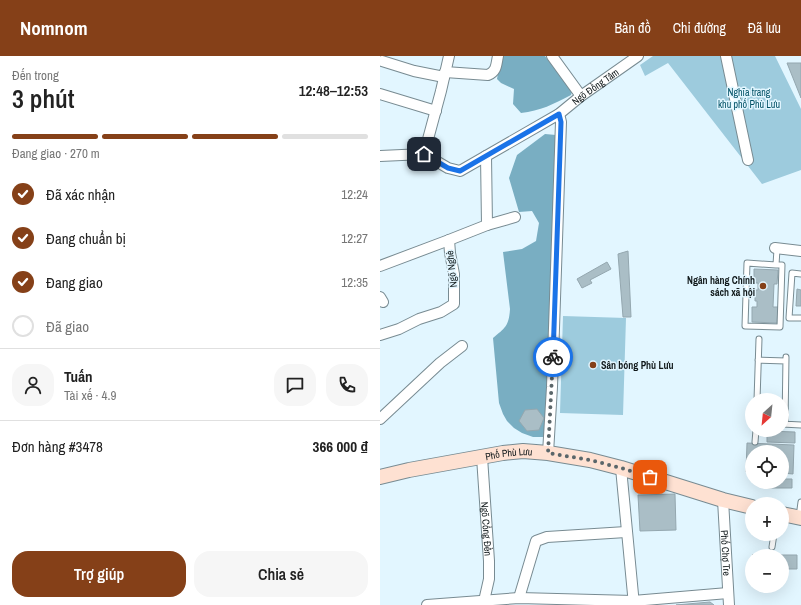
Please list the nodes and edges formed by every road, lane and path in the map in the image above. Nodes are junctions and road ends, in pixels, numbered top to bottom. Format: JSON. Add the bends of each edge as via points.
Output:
{"nodes":[{"id":1,"x":449,"y":56,"type":"edge"},
{"id":2,"x":498,"y":56,"type":"edge"},
{"id":3,"x":552,"y":56,"type":"edge"},
{"id":4,"x":638,"y":56,"type":"edge"},
{"id":5,"x":726,"y":56,"type":"edge"},
{"id":6,"x":382,"y":61,"type":"dead end"},
{"id":7,"x":445,"y":74,"type":"junction"},
{"id":8,"x":380,"y":94,"type":"edge"},
{"id":9,"x":581,"y":96,"type":"junction"},
{"id":10,"x":436,"y":111,"type":"junction"},
{"id":11,"x":559,"y":114,"type":"junction"},
{"id":12,"x":424,"y":154,"type":"junction"},
{"id":13,"x":380,"y":156,"type":"edge"},
{"id":14,"x":486,"y":156,"type":"junction"},
{"id":15,"x":748,"y":160,"type":"dead end"},
{"id":16,"x":515,"y":217,"type":"dead end"},
{"id":17,"x":487,"y":225,"type":"junction"},
{"id":18,"x":448,"y":240,"type":"junction"},
{"id":19,"x":776,"y":249,"type":"joint"},
{"id":20,"x":801,"y":251,"type":"edge"},
{"id":21,"x":776,"y":265,"type":"junction"},
{"id":22,"x":380,"y":266,"type":"edge"},
{"id":23,"x":801,"y":274,"type":"edge"},
{"id":24,"x":801,"y":318,"type":"edge"},
{"id":25,"x":380,"y":334,"type":"edge"},
{"id":26,"x":759,"y":338,"type":"dead end"},
{"id":27,"x":462,"y":346,"type":"dead end"},
{"id":28,"x":758,"y":360,"type":"junction"},
{"id":29,"x":757,"y":393,"type":"edge"},
{"id":30,"x":785,"y":393,"type":"edge"},
{"id":31,"x":380,"y":419,"type":"edge"},
{"id":32,"x":789,"y":424,"type":"edge"},
{"id":33,"x":801,"y":425,"type":"edge"},
{"id":34,"x":755,"y":437,"type":"edge"},
{"id":35,"x":755,"y":442,"type":"dead end"},
{"id":36,"x":548,"y":453,"type":"junction"},
{"id":37,"x":482,"y":457,"type":"junction"},
{"id":38,"x":621,"y":468,"type":"junction"},
{"id":39,"x":381,"y":476,"type":"edge"},
{"id":40,"x":723,"y":500,"type":"junction"},
{"id":41,"x":801,"y":502,"type":"edge"},
{"id":42,"x":745,"y":505,"type":"edge"},
{"id":43,"x":789,"y":516,"type":"edge"},
{"id":44,"x":800,"y":518,"type":"edge"},
{"id":45,"x":626,"y":532,"type":"junction"},
{"id":46,"x":773,"y":541,"type":"edge"},
{"id":47,"x":772,"y":547,"type":"dead end"},
{"id":48,"x":728,"y":593,"type":"junction"},
{"id":49,"x":519,"y":598,"type":"junction"},
{"id":50,"x":484,"y":603,"type":"edge"},
{"id":51,"x":633,"y":603,"type":"edge"},
{"id":52,"x":427,"y":605,"type":"edge"},
{"id":53,"x":729,"y":605,"type":"edge"}],
"edges":[{"from":1,"to":7,"type":"street"},
{"from":2,"to":7,"type":"street","via":[[495,70],[488,75]]},
{"from":3,"to":9,"type":"street"},
{"from":4,"to":9,"type":"street","name":"Ngõ Đồng Tâm"},
{"from":5,"to":15,"type":"street"},
{"from":6,"to":7,"type":"street","via":[[414,70]]},
{"from":7,"to":10,"type":"street"},
{"from":8,"to":10,"type":"street"},
{"from":9,"to":11,"type":"street","name":"Ngõ Đồng Tâm"},
{"from":10,"to":12,"type":"street"},
{"from":11,"to":14,"type":"street","name":"Ngõ Đồng Tâm"},
{"from":11,"to":36,"type":"street","via":[[561,130]]},
{"from":12,"to":13,"type":"street"},
{"from":12,"to":14,"type":"street","name":"Ngõ Đồng Tâm","via":[[448,168],[460,171]]},
{"from":14,"to":17,"type":"street"},
{"from":16,"to":17,"type":"street","name":"Ngõ Nghè"},
{"from":17,"to":18,"type":"street","name":"Ngõ Nghè"},
{"from":18,"to":22,"type":"street"},
{"from":18,"to":25,"type":"street","name":"Ngõ Nghè","via":[[454,274],[454,304],[441,312]]},
{"from":19,"to":20,"type":"street"},
{"from":19,"to":21,"type":"lane"},
{"from":21,"to":21,"type":"lane","via":[[747,263],[745,326],[780,327],[782,265]]},
{"from":23,"to":24,"type":"lane","via":[[792,273],[789,318]]},
{"from":26,"to":28,"type":"lane"},
{"from":27,"to":31,"type":"street"},
{"from":28,"to":29,"type":"lane"},
{"from":28,"to":30,"type":"lane","via":[[786,359]]},
{"from":32,"to":33,"type":"lane"},
{"from":34,"to":35,"type":"lane"},
{"from":36,"to":37,"type":"main road","name":"Phố Phù Lưu","via":[[523,451]]},
{"from":36,"to":38,"type":"main road","name":"Phố Phù Lưu"},
{"from":37,"to":39,"type":"main road","name":"Phố Phù Lưu"},
{"from":37,"to":50,"type":"street","name":"Ngõ Cổng Đền","via":[[489,561],[489,579]]},
{"from":38,"to":40,"type":"main road","name":"Phố Phù Lưu"},
{"from":38,"to":45,"type":"street"},
{"from":40,"to":42,"type":"main road","name":"Phố Phù Lưu"},
{"from":40,"to":48,"type":"street","name":"Phố Chợ Tre"},
{"from":41,"to":44,"type":"lane"},
{"from":43,"to":44,"type":"main road"},
{"from":45,"to":49,"type":"street","via":[[536,541]]},
{"from":45,"to":51,"type":"street"},
{"from":46,"to":47,"type":"lane"},
{"from":48,"to":51,"type":"street"},
{"from":48,"to":53,"type":"street","name":"Phố Chợ Tre"},
{"from":49,"to":50,"type":"street"},
{"from":49,"to":51,"type":"street"},
{"from":50,"to":52,"type":"street"}]}
